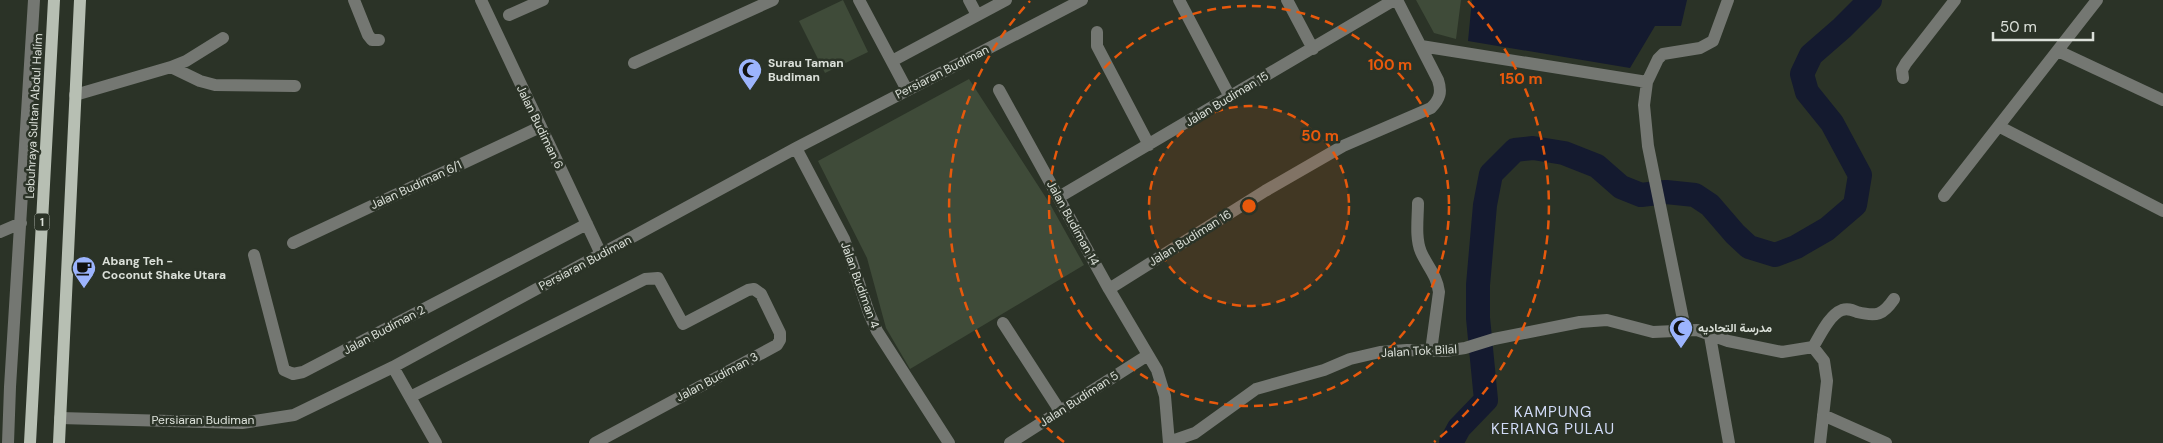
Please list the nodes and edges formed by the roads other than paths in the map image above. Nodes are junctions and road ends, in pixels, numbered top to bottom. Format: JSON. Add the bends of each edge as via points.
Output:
{"nodes":[{"id":1,"x":34,"y":0,"type":"edge"},
{"id":2,"x":54,"y":0,"type":"edge"},
{"id":3,"x":80,"y":0,"type":"edge"},
{"id":4,"x":354,"y":0,"type":"edge"},
{"id":5,"x":481,"y":0,"type":"edge"},
{"id":6,"x":543,"y":0,"type":"edge"},
{"id":7,"x":773,"y":0,"type":"edge"},
{"id":8,"x":859,"y":0,"type":"edge"},
{"id":9,"x":969,"y":0,"type":"edge"},
{"id":10,"x":1006,"y":0,"type":"edge"},
{"id":11,"x":1082,"y":0,"type":"edge"},
{"id":12,"x":1179,"y":0,"type":"edge"},
{"id":13,"x":1287,"y":0,"type":"edge"},
{"id":14,"x":1395,"y":0,"type":"edge"},
{"id":15,"x":1728,"y":0,"type":"edge"},
{"id":16,"x":1955,"y":0,"type":"edge"},
{"id":17,"x":2097,"y":0,"type":"edge"},
{"id":18,"x":749,"y":4,"type":"edge"},
{"id":19,"x":509,"y":16,"type":"dead end"},
{"id":20,"x":977,"y":16,"type":"junction"},
{"id":21,"x":1097,"y":32,"type":"dead end"},
{"id":22,"x":222,"y":38,"type":"dead end"},
{"id":23,"x":379,"y":40,"type":"dead end"},
{"id":24,"x":1422,"y":46,"type":"junction"},
{"id":25,"x":1312,"y":49,"type":"junction"},
{"id":26,"x":2058,"y":51,"type":"junction"},
{"id":27,"x":892,"y":60,"type":"junction"},
{"id":28,"x":634,"y":63,"type":"dead end"},
{"id":29,"x":171,"y":67,"type":"junction"},
{"id":30,"x":1903,"y":78,"type":"dead end"},
{"id":31,"x":1646,"y":82,"type":"junction"},
{"id":32,"x":295,"y":86,"type":"dead end"},
{"id":33,"x":907,"y":90,"type":"junction"},
{"id":34,"x":999,"y":90,"type":"dead end"},
{"id":35,"x":75,"y":95,"type":"junction"},
{"id":36,"x":1230,"y":97,"type":"junction"},
{"id":37,"x":2163,"y":100,"type":"edge"},
{"id":38,"x":540,"y":127,"type":"junction"},
{"id":39,"x":2000,"y":127,"type":"junction"},
{"id":40,"x":1149,"y":145,"type":"junction"},
{"id":41,"x":796,"y":148,"type":"junction"},
{"id":42,"x":1944,"y":196,"type":"dead end"},
{"id":43,"x":1059,"y":197,"type":"junction"},
{"id":44,"x":1418,"y":203,"type":"dead end"},
{"id":45,"x":2163,"y":210,"type":"edge"},
{"id":46,"x":21,"y":223,"type":"junction"},
{"id":47,"x":587,"y":224,"type":"junction"},
{"id":48,"x":0,"y":232,"type":"edge"},
{"id":49,"x":293,"y":243,"type":"dead end"},
{"id":50,"x":601,"y":254,"type":"junction"},
{"id":51,"x":254,"y":255,"type":"dead end"},
{"id":52,"x":1109,"y":289,"type":"junction"},
{"id":53,"x":1894,"y":299,"type":"dead end"},
{"id":54,"x":1003,"y":323,"type":"dead end"},
{"id":55,"x":1685,"y":329,"type":"junction"},
{"id":56,"x":1710,"y":336,"type":"junction"},
{"id":57,"x":1813,"y":347,"type":"junction"},
{"id":58,"x":1431,"y":351,"type":"junction"},
{"id":59,"x":1148,"y":355,"type":"junction"},
{"id":60,"x":393,"y":367,"type":"junction"},
{"id":61,"x":410,"y":397,"type":"junction"},
{"id":62,"x":1060,"y":411,"type":"junction"},
{"id":63,"x":1823,"y":415,"type":"junction"},
{"id":64,"x":60,"y":418,"type":"junction"},
{"id":65,"x":1030,"y":438,"type":"edge"},
{"id":66,"x":1169,"y":442,"type":"edge"},
{"id":67,"x":8,"y":443,"type":"edge"},
{"id":68,"x":30,"y":443,"type":"edge"},
{"id":69,"x":59,"y":443,"type":"edge"},
{"id":70,"x":436,"y":443,"type":"edge"},
{"id":71,"x":596,"y":443,"type":"edge"},
{"id":72,"x":949,"y":443,"type":"edge"},
{"id":73,"x":1010,"y":443,"type":"edge"},
{"id":74,"x":1729,"y":443,"type":"edge"},
{"id":75,"x":1820,"y":443,"type":"edge"},
{"id":76,"x":1886,"y":443,"type":"edge"}],
"edges":[{"from":1,"to":46,"type":"street"},
{"from":2,"to":68,"type":"main road","name":"Lebuhraya Sultan Abdul Halim","number":"1"},
{"from":3,"to":35,"type":"main road"},
{"from":4,"to":23,"type":"street","via":[[368,35],[372,40]]},
{"from":5,"to":38,"type":"street","name":"Jalan Budiman 6"},
{"from":6,"to":19,"type":"street"},
{"from":7,"to":18,"type":"street"},
{"from":8,"to":27,"type":"street"},
{"from":9,"to":20,"type":"street"},
{"from":10,"to":20,"type":"street"},
{"from":11,"to":33,"type":"street","name":"Persiaran Budiman"},
{"from":12,"to":36,"type":"street"},
{"from":13,"to":25,"type":"street"},
{"from":14,"to":24,"type":"street","name":"Jalan Budiman 16"},
{"from":14,"to":25,"type":"street","name":"Jalan Budiman 15"},
{"from":15,"to":31,"type":"street","via":[[1713,41],[1700,48],[1663,54]]},
{"from":16,"to":30,"type":"street","via":[[1906,63],[1902,70]]},
{"from":17,"to":26,"type":"street"},
{"from":18,"to":28,"type":"street"},
{"from":20,"to":27,"type":"street"},
{"from":21,"to":40,"type":"street","via":[[1096,46]]},
{"from":22,"to":29,"type":"street"},
{"from":24,"to":31,"type":"street"},
{"from":24,"to":52,"type":"street","name":"Jalan Budiman 16","via":[[1440,85],[1438,101],[1431,108],[1343,146]]},
{"from":25,"to":36,"type":"street","name":"Jalan Budiman 15"},
{"from":26,"to":37,"type":"street"},
{"from":26,"to":39,"type":"street"},
{"from":27,"to":33,"type":"street"},
{"from":29,"to":32,"type":"street","via":[[214,85]]},
{"from":29,"to":35,"type":"street"},
{"from":31,"to":55,"type":"street","via":[[1644,104],[1654,176]]},
{"from":33,"to":41,"type":"street","name":"Persiaran Budiman"},
{"from":34,"to":43,"type":"street","name":"Jalan Budiman 14"},
{"from":35,"to":64,"type":"main road"},
{"from":36,"to":40,"type":"street","name":"Jalan Budiman 15"},
{"from":38,"to":47,"type":"street","name":"Jalan Budiman 6"},
{"from":38,"to":49,"type":"street","name":"Jalan Budiman 6/1"},
{"from":39,"to":42,"type":"street"},
{"from":39,"to":45,"type":"street"},
{"from":40,"to":43,"type":"street","name":"Jalan Budiman 15"},
{"from":41,"to":50,"type":"street","name":"Persiaran Budiman"},
{"from":41,"to":72,"type":"street","name":"Jalan Budiman 4","via":[[844,239],[877,331]]},
{"from":43,"to":52,"type":"street","name":"Jalan Budiman 14"},
{"from":44,"to":58,"type":"street","via":[[1420,250],[1433,270],[1439,292]]},
{"from":46,"to":48,"type":"street"},
{"from":46,"to":67,"type":"street"},
{"from":47,"to":50,"type":"street","name":"Jalan Budiman 6"},
{"from":47,"to":51,"type":"street","name":"Jalan Budiman 2","via":[[303,372],[293,374],[284,370]]},
{"from":50,"to":60,"type":"street","name":"Persiaran Budiman"},
{"from":52,"to":59,"type":"street","name":"Jalan Budiman 14"},
{"from":53,"to":57,"type":"street","via":[[1886,312],[1877,314],[1841,310],[1833,316]]},
{"from":54,"to":62,"type":"street"},
{"from":55,"to":56,"type":"street"},
{"from":55,"to":58,"type":"street","name":"Jalan Tok Bilal","via":[[1653,332],[1607,320],[1580,322],[1494,339],[1477,346]]},
{"from":56,"to":57,"type":"street","via":[[1782,352]]},
{"from":56,"to":74,"type":"street"},
{"from":57,"to":63,"type":"street","via":[[1824,361],[1827,381]]},
{"from":58,"to":66,"type":"street","name":"Jalan Tok Bilal","via":[[1380,352],[1256,389],[1195,433]]},
{"from":59,"to":62,"type":"street","name":"Jalan Budiman 5"},
{"from":59,"to":66,"type":"street","name":"Jalan Budiman 14","via":[[1157,370],[1165,396]]},
{"from":60,"to":61,"type":"street"},
{"from":60,"to":64,"type":"street","name":"Persiaran Budiman","via":[[294,415],[278,418],[242,422]]},
{"from":61,"to":70,"type":"street"},
{"from":61,"to":71,"type":"street","name":"Jalan Budiman 3","via":[[645,280],[658,278],[683,324],[748,290],[754,289],[761,294],[780,333],[777,345]]},
{"from":62,"to":65,"type":"street","name":"Jalan Budiman 5"},
{"from":63,"to":75,"type":"street"},
{"from":63,"to":76,"type":"street"},
{"from":64,"to":69,"type":"main road"},
{"from":65,"to":73,"type":"street","name":"Jalan Budiman 5"}]}
